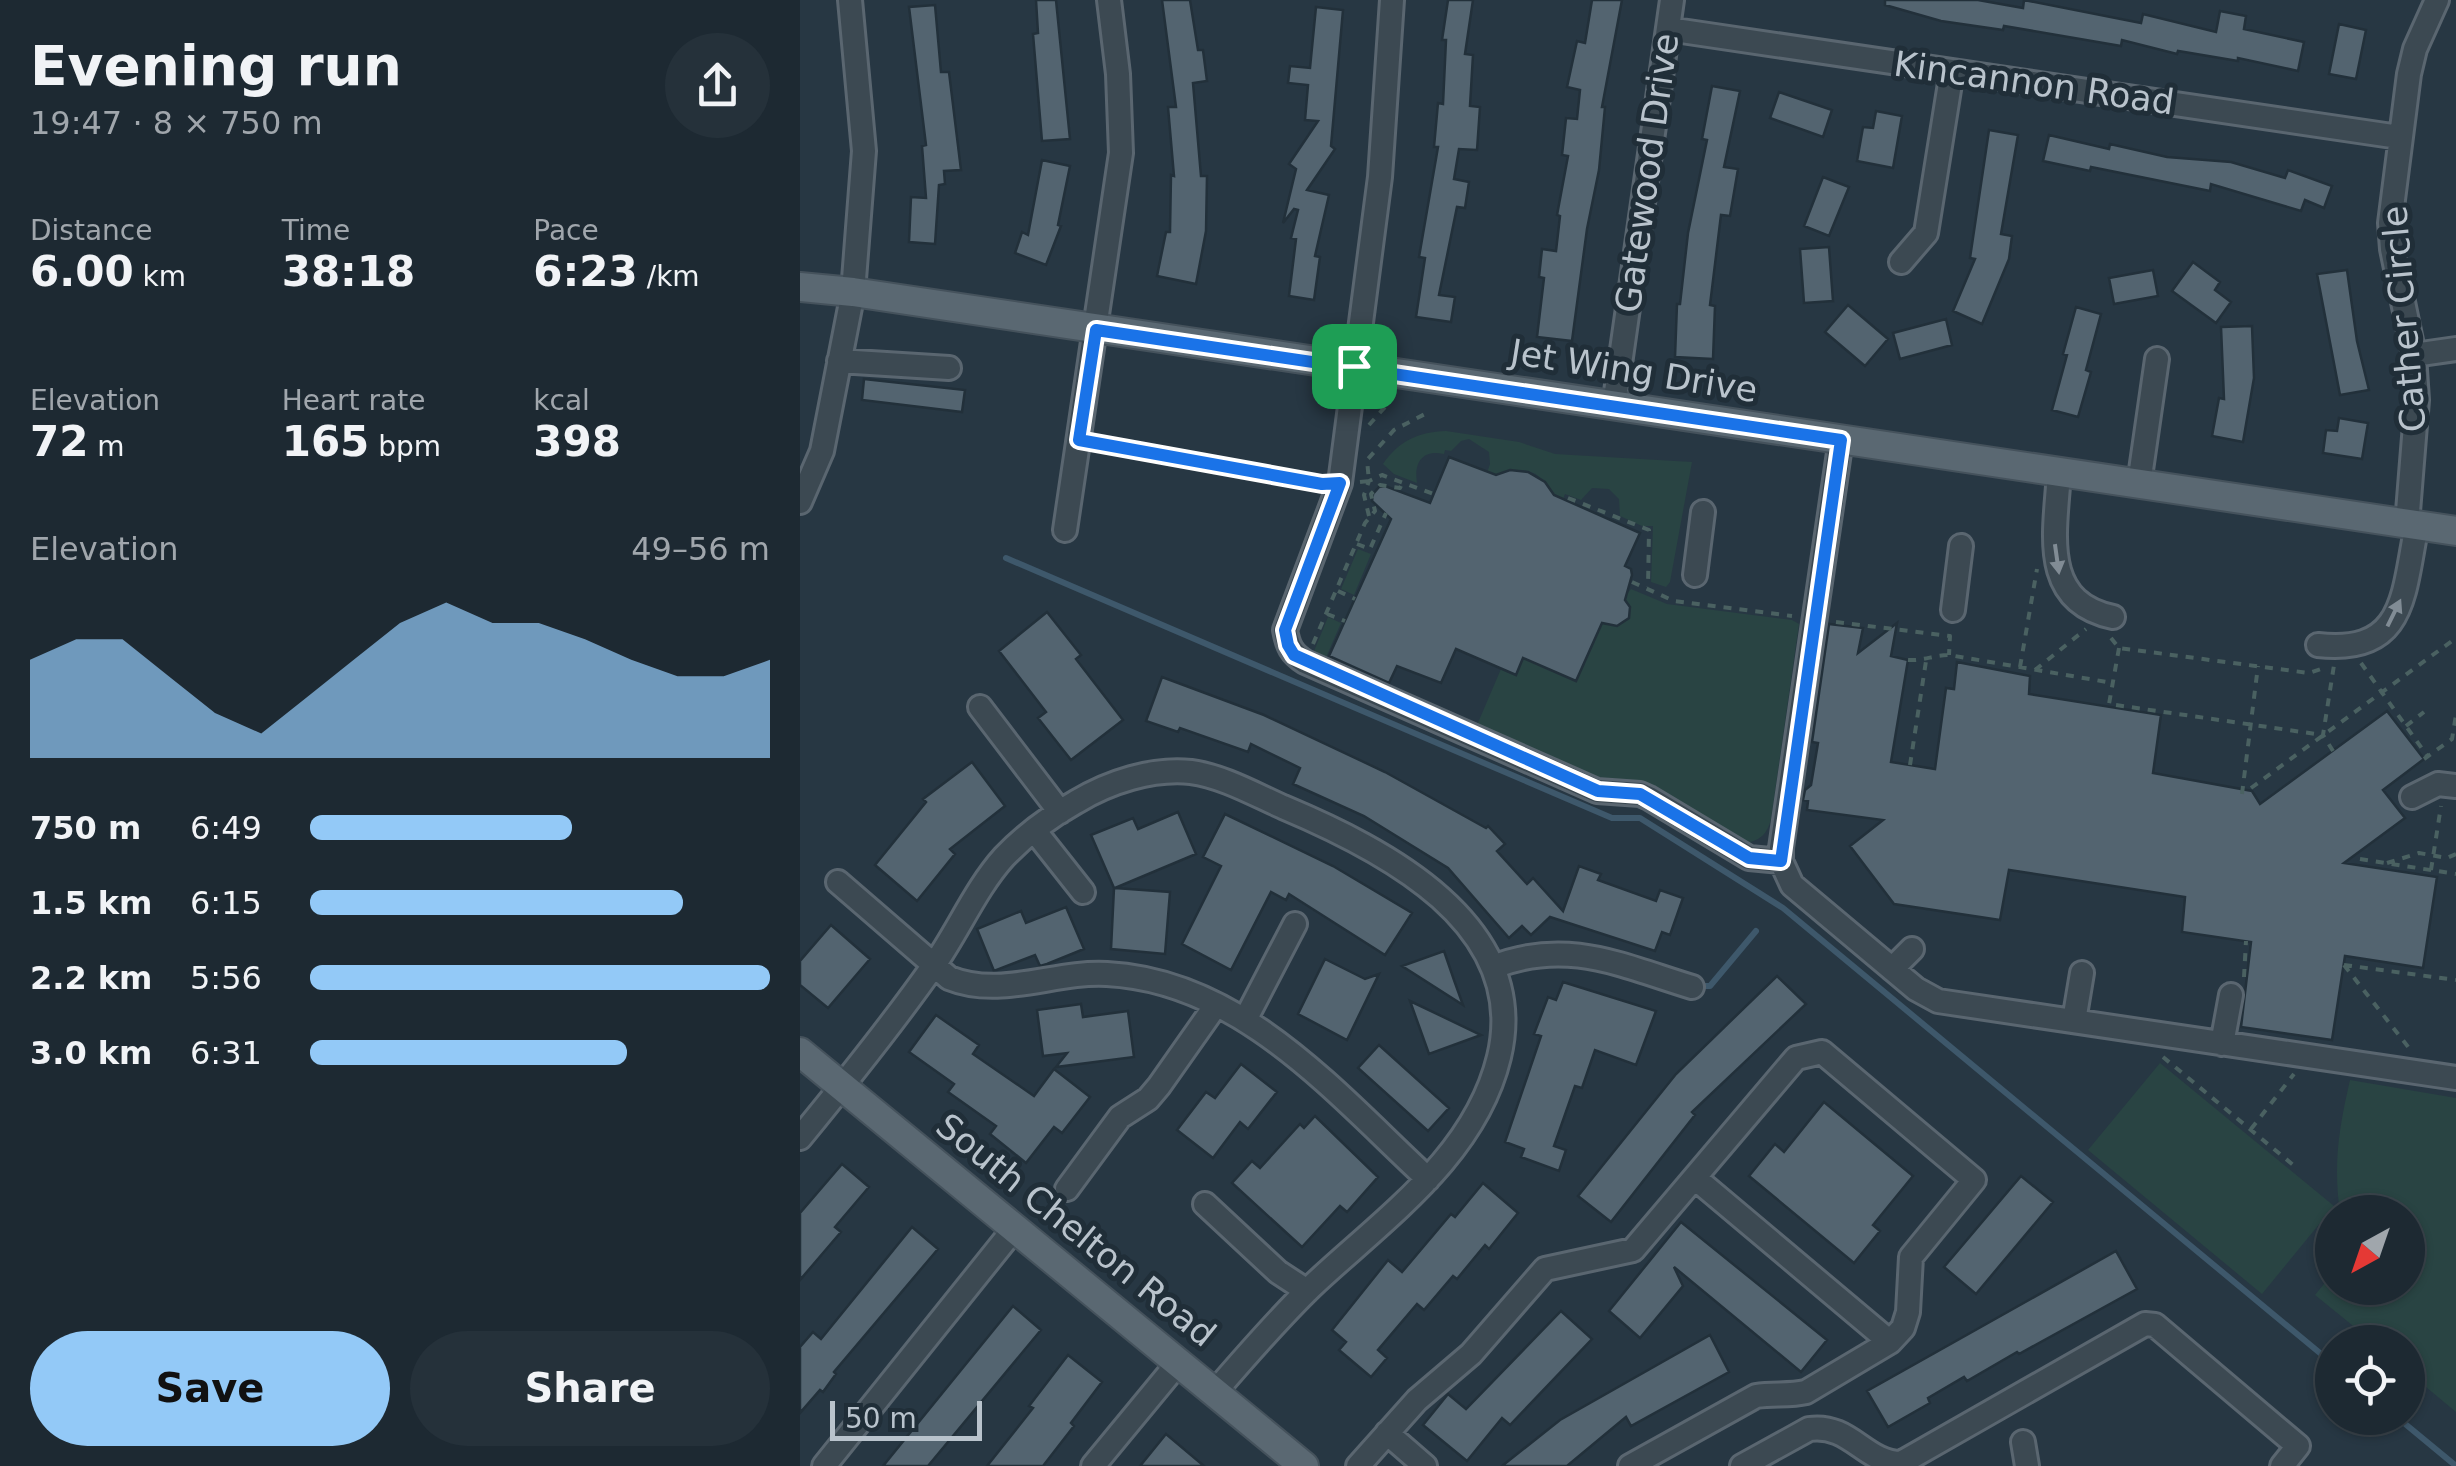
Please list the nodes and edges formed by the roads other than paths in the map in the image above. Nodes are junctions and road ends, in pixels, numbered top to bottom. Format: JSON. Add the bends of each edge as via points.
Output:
{"nodes":[{"id":1,"x":850,"y":0,"type":"edge"},
{"id":2,"x":1109,"y":0,"type":"edge"},
{"id":3,"x":1392,"y":0,"type":"edge"},
{"id":4,"x":1672,"y":0,"type":"edge"},
{"id":5,"x":2437,"y":0,"type":"edge"},
{"id":6,"x":1668,"y":29,"type":"junction"},
{"id":7,"x":1952,"y":71,"type":"junction"},
{"id":8,"x":2399,"y":137,"type":"junction"},
{"id":9,"x":1902,"y":262,"type":"dead end"},
{"id":10,"x":800,"y":287,"type":"edge"},
{"id":11,"x":854,"y":292,"type":"junction"},
{"id":12,"x":1096,"y":330,"type":"junction"},
{"id":13,"x":2456,"y":350,"type":"edge"},
{"id":14,"x":2414,"y":355,"type":"junction"},
{"id":15,"x":2157,"y":358,"type":"dead end"},
{"id":16,"x":839,"y":361,"type":"junction"},
{"id":17,"x":1354,"y":366,"type":"junction"},
{"id":18,"x":949,"y":368,"type":"dead end"},
{"id":19,"x":1614,"y":406,"type":"junction"},
{"id":20,"x":1841,"y":440,"type":"junction"},
{"id":21,"x":2059,"y":472,"type":"junction"},
{"id":22,"x":2139,"y":484,"type":"junction"},
{"id":23,"x":800,"y":502,"type":"edge"},
{"id":24,"x":1704,"y":512,"type":"dead end"},
{"id":25,"x":2412,"y":524,"type":"junction"},
{"id":26,"x":1065,"y":530,"type":"dead end"},
{"id":27,"x":2456,"y":531,"type":"edge"},
{"id":28,"x":1961,"y":546,"type":"dead end"},
{"id":29,"x":1696,"y":575,"type":"dead end"},
{"id":30,"x":1953,"y":610,"type":"dead end"},
{"id":31,"x":2109,"y":624,"type":"road end"},
{"id":32,"x":2318,"y":645,"type":"dead end"},
{"id":33,"x":980,"y":707,"type":"dead end"},
{"id":34,"x":2449,"y":794,"type":"edge"},
{"id":35,"x":2412,"y":797,"type":"dead end"},
{"id":36,"x":1060,"y":812,"type":"junction"},
{"id":37,"x":1034,"y":830,"type":"junction"},
{"id":38,"x":1781,"y":861,"type":"junction"},
{"id":39,"x":838,"y":882,"type":"dead end"},
{"id":40,"x":1083,"y":892,"type":"dead end"},
{"id":41,"x":1294,"y":924,"type":"dead end"},
{"id":42,"x":1912,"y":949,"type":"dead end"},
{"id":43,"x":934,"y":965,"type":"junction"},
{"id":44,"x":1493,"y":967,"type":"junction"},
{"id":45,"x":1892,"y":969,"type":"junction"},
{"id":46,"x":2082,"y":973,"type":"dead end"},
{"id":47,"x":1692,"y":986,"type":"dead end"},
{"id":48,"x":2231,"y":995,"type":"dead end"},
{"id":49,"x":1216,"y":1006,"type":"junction"},
{"id":50,"x":1245,"y":1020,"type":"junction"},
{"id":51,"x":2074,"y":1021,"type":"junction"},
{"id":52,"x":2222,"y":1044,"type":"junction"},
{"id":53,"x":800,"y":1052,"type":"edge"},
{"id":54,"x":2456,"y":1078,"type":"edge"},
{"id":55,"x":841,"y":1086,"type":"junction"},
{"id":56,"x":800,"y":1138,"type":"edge"},
{"id":57,"x":1695,"y":1178,"type":"junction"},
{"id":58,"x":1428,"y":1179,"type":"junction"},
{"id":59,"x":1067,"y":1188,"type":"dead end"},
{"id":60,"x":1205,"y":1204,"type":"dead end"},
{"id":61,"x":1014,"y":1228,"type":"junction"},
{"id":62,"x":1308,"y":1290,"type":"junction"},
{"id":63,"x":1890,"y":1342,"type":"junction"},
{"id":64,"x":1178,"y":1363,"type":"junction"},
{"id":65,"x":1214,"y":1393,"type":"junction"},
{"id":66,"x":1387,"y":1433,"type":"junction"},
{"id":67,"x":2023,"y":1442,"type":"dead end"},
{"id":68,"x":824,"y":1466,"type":"edge"},
{"id":69,"x":1093,"y":1466,"type":"edge"},
{"id":70,"x":1304,"y":1466,"type":"edge"},
{"id":71,"x":1358,"y":1466,"type":"edge"},
{"id":72,"x":1425,"y":1466,"type":"edge"},
{"id":73,"x":1630,"y":1466,"type":"edge"},
{"id":74,"x":1742,"y":1466,"type":"edge"},
{"id":75,"x":2027,"y":1466,"type":"edge"},
{"id":76,"x":2282,"y":1466,"type":"edge"}],
"edges":[{"from":1,"to":11,"type":"street","via":[[864,151]]},
{"from":2,"to":12,"type":"street","via":[[1121,153]]},
{"from":3,"to":17,"type":"street","via":[[1380,177]]},
{"from":4,"to":6,"type":"street","name":"Gatewood Drive"},
{"from":5,"to":8,"type":"street","name":"Cather Circle","via":[[2415,49]]},
{"from":6,"to":7,"type":"street","name":"Kincannon Road"},
{"from":6,"to":19,"type":"street","name":"Gatewood Drive"},
{"from":7,"to":8,"type":"street","name":"Kincannon Road"},
{"from":7,"to":9,"type":"street","via":[[1926,233]]},
{"from":8,"to":14,"type":"street","name":"Cather Circle","via":[[2390,223]]},
{"from":10,"to":11,"type":"main road","name":"Jet Wing Drive"},
{"from":11,"to":12,"type":"main road","name":"Jet Wing Drive"},
{"from":11,"to":16,"type":"street"},
{"from":12,"to":17,"type":"main road","name":"Jet Wing Drive"},
{"from":12,"to":26,"type":"street"},
{"from":13,"to":14,"type":"street"},
{"from":14,"to":25,"type":"street","name":"Cather Circle"},
{"from":15,"to":22,"type":"street"},
{"from":16,"to":18,"type":"street"},
{"from":16,"to":23,"type":"street","via":[[822,451]]},
{"from":17,"to":19,"type":"main road","name":"Jet Wing Drive"},
{"from":17,"to":38,"type":"street","via":[[1340,483],[1285,630],[1294,655],[1598,791],[1640,794],[1749,858]]},
{"from":19,"to":20,"type":"main road","name":"Jet Wing Drive"},
{"from":20,"to":21,"type":"main road","name":"Jet Wing Drive"},
{"from":20,"to":38,"type":"street"},
{"from":21,"to":22,"type":"main road","name":"Jet Wing Drive"},
{"from":21,"to":31,"type":"street","one_way":true,"via":[[2054,545],[2060,576]]},
{"from":22,"to":25,"type":"main road","name":"Jet Wing Drive"},
{"from":24,"to":29,"type":"street"},
{"from":25,"to":27,"type":"main road","name":"Jet Wing Drive"},
{"from":32,"to":25,"type":"street","name":"Cather Circle","one_way":true,"via":[[2366,643],[2394,619]]},
{"from":28,"to":30,"type":"street"},
{"from":33,"to":36,"type":"street"},
{"from":34,"to":35,"type":"street","via":[[2438,784]]},
{"from":36,"to":37,"type":"street"},
{"from":36,"to":44,"type":"street","via":[[1110,785],[1152,774],[1194,772],[1228,784],[1307,817],[1414,876],[1462,919]]},
{"from":37,"to":40,"type":"street"},
{"from":37,"to":43,"type":"street","via":[[1004,858]]},
{"from":38,"to":45,"type":"street","via":[[1792,886]]},
{"from":39,"to":43,"type":"street"},
{"from":41,"to":50,"type":"street"},
{"from":42,"to":45,"type":"street"},
{"from":43,"to":49,"type":"street","via":[[949,978],[978,986],[1129,976],[1180,988]]},
{"from":43,"to":55,"type":"street"},
{"from":44,"to":47,"type":"street","via":[[1562,952]]},
{"from":44,"to":58,"type":"street","via":[[1504,1026],[1490,1087]]},
{"from":45,"to":51,"type":"street","via":[[1938,1001]]},
{"from":46,"to":51,"type":"street"},
{"from":48,"to":52,"type":"street"},
{"from":49,"to":50,"type":"street"},
{"from":49,"to":59,"type":"street","via":[[1159,1086],[1120,1116]]},
{"from":50,"to":58,"type":"street","via":[[1281,1044]]},
{"from":51,"to":52,"type":"street"},
{"from":52,"to":54,"type":"street"},
{"from":53,"to":55,"type":"main road","name":"South Chelton Road"},
{"from":55,"to":56,"type":"street"},
{"from":55,"to":61,"type":"main road","name":"South Chelton Road"},
{"from":57,"to":63,"type":"street"},
{"from":57,"to":63,"type":"street","via":[[1796,1058],[1822,1052],[1974,1180],[1912,1257],[1908,1312]]},
{"from":57,"to":66,"type":"street","via":[[1633,1250],[1545,1269],[1472,1354]]},
{"from":58,"to":62,"type":"street"},
{"from":60,"to":62,"type":"street","via":[[1278,1272]]},
{"from":61,"to":64,"type":"main road","name":"South Chelton Road"},
{"from":61,"to":68,"type":"street"},
{"from":62,"to":65,"type":"street"},
{"from":63,"to":73,"type":"street","via":[[1806,1392],[1756,1396]]},
{"from":64,"to":65,"type":"main road","name":"South Chelton Road"},
{"from":64,"to":69,"type":"street"},
{"from":65,"to":70,"type":"main road","name":"South Chelton Road"},
{"from":66,"to":71,"type":"street"},
{"from":66,"to":72,"type":"street"},
{"from":67,"to":75,"type":"street"},
{"from":74,"to":76,"type":"street","via":[[1820,1427],[1885,1461],[1901,1462],[2146,1324],[2298,1446]]}]}
